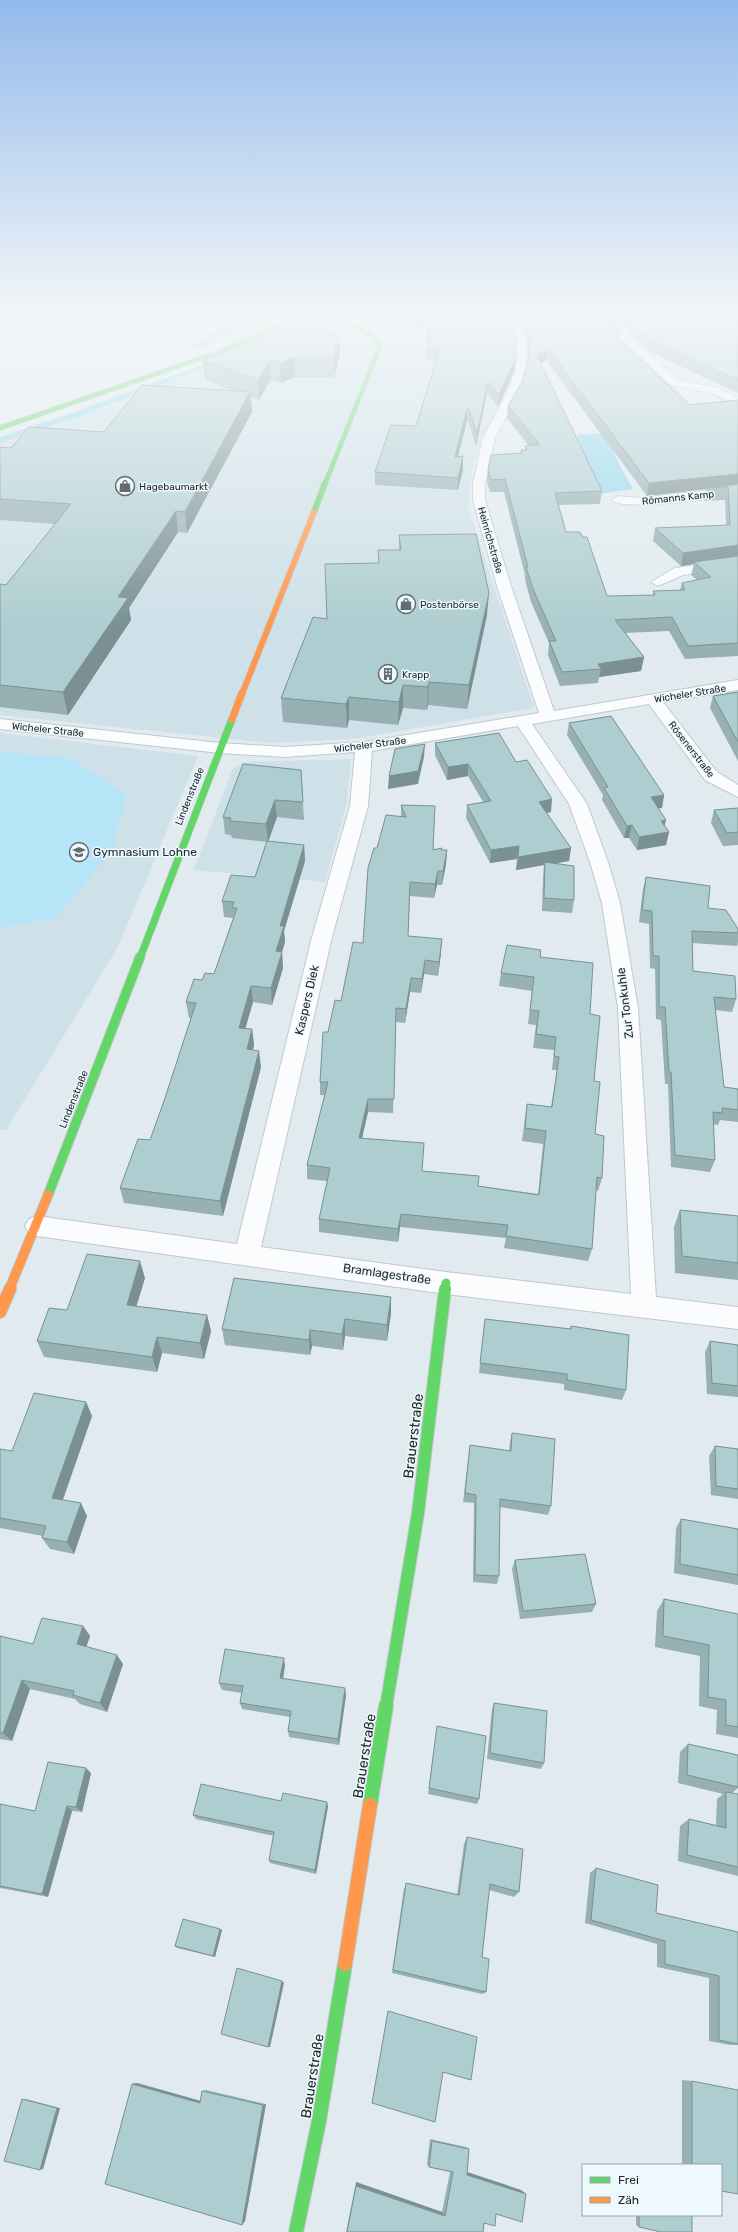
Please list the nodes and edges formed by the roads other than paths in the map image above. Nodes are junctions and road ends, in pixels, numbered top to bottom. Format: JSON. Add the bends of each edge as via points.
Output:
{"nodes":[{"id":1,"x":20,"y":421,"type":"edge"},
{"id":2,"x":350,"y":421,"type":"edge"},
{"id":3,"x":498,"y":421,"type":"edge"},
{"id":4,"x":0,"y":428,"type":"edge"},
{"id":5,"x":738,"y":491,"type":"edge"},
{"id":6,"x":618,"y":500,"type":"dead end"},
{"id":7,"x":738,"y":563,"type":"edge"},
{"id":8,"x":658,"y":582,"type":"dead end"},
{"id":9,"x":738,"y":685,"type":"edge"},
{"id":10,"x":653,"y":698,"type":"junction"},
{"id":11,"x":548,"y":717,"type":"junction"},
{"id":12,"x":522,"y":721,"type":"junction"},
{"id":13,"x":0,"y":724,"type":"edge"},
{"id":14,"x":364,"y":747,"type":"junction"},
{"id":15,"x":220,"y":748,"type":"junction"},
{"id":16,"x":738,"y":792,"type":"edge"},
{"id":17,"x":37,"y":1226,"type":"junction"},
{"id":18,"x":247,"y":1254,"type":"junction"},
{"id":19,"x":446,"y":1283,"type":"junction"},
{"id":20,"x":644,"y":1307,"type":"junction"},
{"id":21,"x":0,"y":1312,"type":"edge"},
{"id":22,"x":738,"y":1318,"type":"edge"},
{"id":23,"x":296,"y":2232,"type":"edge"}],
"edges":[{"from":1,"to":4,"type":"street"},
{"from":2,"to":15,"type":"street","name":"Lindenstraße"},
{"from":3,"to":11,"type":"street","name":"Heinrichstraße","via":[[489,438],[479,500],[504,586]]},
{"from":5,"to":6,"type":"street","name":"Römanns Kamp","via":[[640,502]]},
{"from":7,"to":8,"type":"street","via":[[680,571]]},
{"from":9,"to":10,"type":"street","name":"Wicheler Straße"},
{"from":10,"to":11,"type":"street","name":"Wicheler Straße"},
{"from":10,"to":16,"type":"street","name":"Rösenerstraße","via":[[711,776]]},
{"from":11,"to":12,"type":"street","name":"Wicheler Straße"},
{"from":12,"to":14,"type":"street","name":"Wicheler Straße"},
{"from":12,"to":20,"type":"street","name":"Zur Tonkuhle","via":[[578,804],[611,903],[628,1008]]},
{"from":13,"to":15,"type":"street","name":"Wicheler Straße"},
{"from":14,"to":15,"type":"street","name":"Wicheler Straße","via":[[285,752]]},
{"from":14,"to":18,"type":"street","name":"Kaspers Diek","via":[[359,806],[322,937]]},
{"from":15,"to":17,"type":"street","name":"Lindenstraße","via":[[61,1157]]},
{"from":17,"to":18,"type":"street","name":"Bramlagestraße"},
{"from":17,"to":21,"type":"street","name":"Lindenstraße"},
{"from":18,"to":19,"type":"street","name":"Bramlagestraße"},
{"from":19,"to":20,"type":"street","name":"Bramlagestraße"},
{"from":19,"to":23,"type":"street","name":"Brauerstraße","via":[[416,1521],[319,2121]]},
{"from":20,"to":22,"type":"street","name":"Bramlagestraße"}]}
